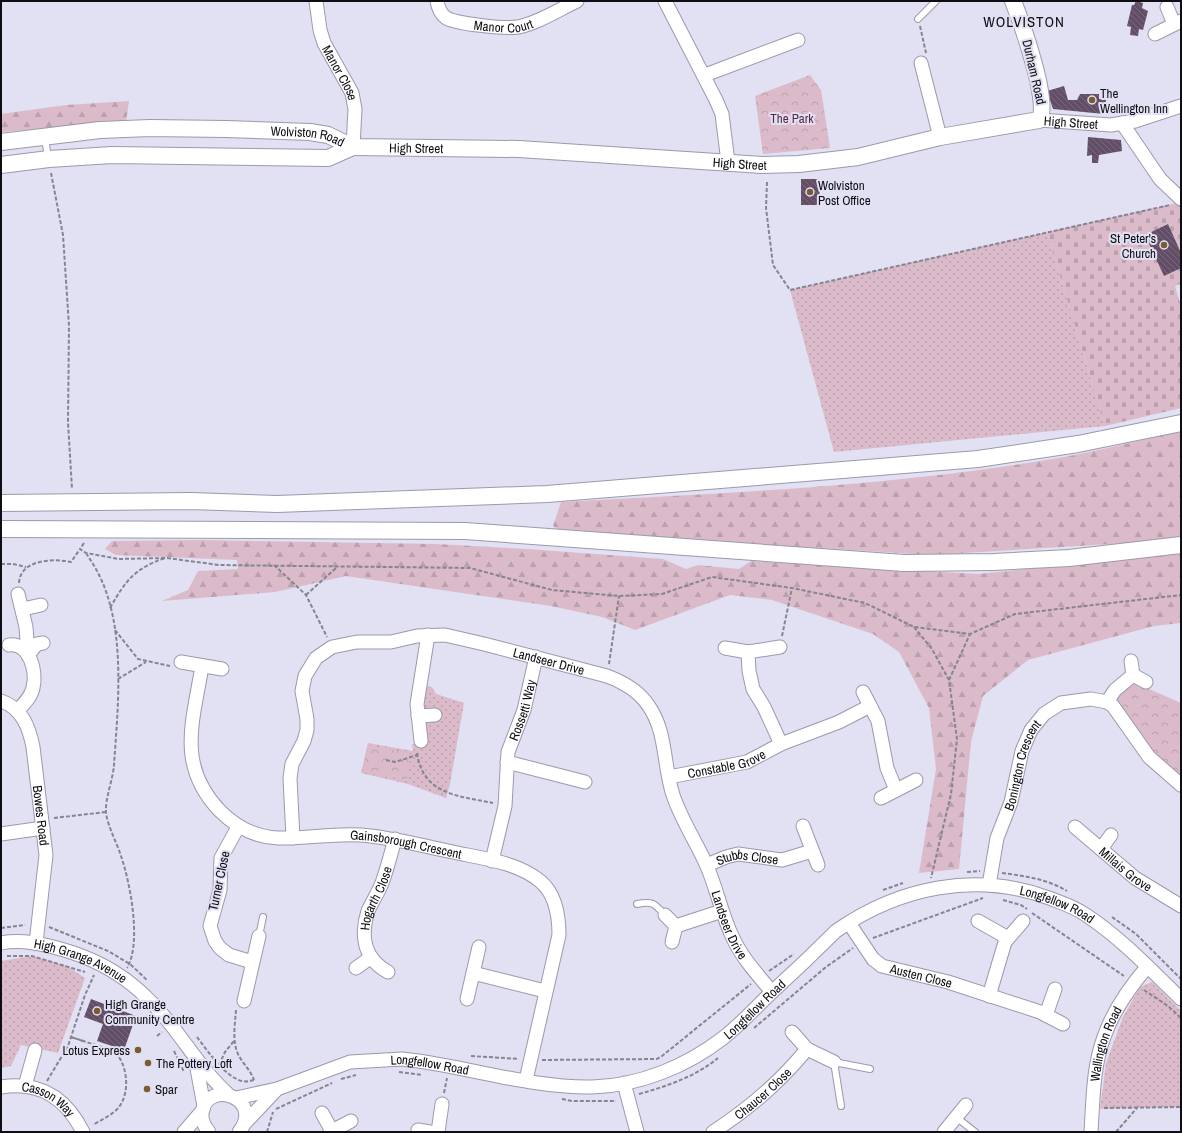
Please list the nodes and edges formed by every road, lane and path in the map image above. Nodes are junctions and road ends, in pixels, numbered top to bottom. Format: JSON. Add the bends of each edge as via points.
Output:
{"nodes":[{"id":1,"x":316,"y":1,"type":"edge"},
{"id":2,"x":437,"y":1,"type":"edge"},
{"id":3,"x":577,"y":1,"type":"edge"},
{"id":4,"x":665,"y":1,"type":"edge"},
{"id":5,"x":936,"y":1,"type":"edge"},
{"id":6,"x":1013,"y":1,"type":"edge"},
{"id":7,"x":1167,"y":7,"type":"dead end"},
{"id":8,"x":918,"y":19,"type":"joint"},
{"id":9,"x":1178,"y":23,"type":"edge"},
{"id":10,"x":1155,"y":34,"type":"dead end"},
{"id":11,"x":798,"y":40,"type":"dead end"},
{"id":12,"x":921,"y":63,"type":"joint"},
{"id":13,"x":705,"y":75,"type":"junction"},
{"id":14,"x":1181,"y":106,"type":"edge"},
{"id":15,"x":1039,"y":120,"type":"junction"},
{"id":16,"x":1122,"y":123,"type":"junction"},
{"id":17,"x":45,"y":136,"type":"junction"},
{"id":18,"x":940,"y":137,"type":"junction"},
{"id":19,"x":1,"y":142,"type":"edge"},
{"id":20,"x":353,"y":147,"type":"junction"},
{"id":21,"x":49,"y":159,"type":"junction"},
{"id":22,"x":728,"y":162,"type":"junction"},
{"id":23,"x":1,"y":164,"type":"edge"},
{"id":24,"x":767,"y":182,"type":"dead end"},
{"id":25,"x":1177,"y":202,"type":"edge"},
{"id":26,"x":1181,"y":422,"type":"edge"},
{"id":27,"x":1,"y":503,"type":"edge"},
{"id":28,"x":72,"y":503,"type":"junction"},
{"id":29,"x":1,"y":529,"type":"edge"},
{"id":30,"x":87,"y":539,"type":"dead end"},
{"id":31,"x":1181,"y":545,"type":"edge"},
{"id":32,"x":80,"y":549,"type":"junction"},
{"id":33,"x":86,"y":553,"type":"junction"},
{"id":34,"x":167,"y":558,"type":"junction"},
{"id":35,"x":1,"y":564,"type":"edge"},
{"id":36,"x":274,"y":565,"type":"junction"},
{"id":37,"x":26,"y":567,"type":"junction"},
{"id":38,"x":337,"y":567,"type":"junction"},
{"id":39,"x":792,"y":588,"type":"junction"},
{"id":40,"x":18,"y":594,"type":"joint"},
{"id":41,"x":306,"y":595,"type":"junction"},
{"id":42,"x":1181,"y":595,"type":"edge"},
{"id":43,"x":619,"y":596,"type":"junction"},
{"id":44,"x":41,"y":605,"type":"dead end"},
{"id":45,"x":110,"y":608,"type":"junction"},
{"id":46,"x":23,"y":610,"type":"junction"},
{"id":47,"x":914,"y":627,"type":"junction"},
{"id":48,"x":115,"y":630,"type":"junction"},
{"id":49,"x":970,"y":634,"type":"junction"},
{"id":50,"x":428,"y":635,"type":"junction"},
{"id":51,"x":43,"y":643,"type":"dead end"},
{"id":52,"x":9,"y":645,"type":"dead end"},
{"id":53,"x":332,"y":647,"type":"junction"},
{"id":54,"x":780,"y":647,"type":"joint"},
{"id":55,"x":724,"y":648,"type":"dead end"},
{"id":56,"x":748,"y":652,"type":"junction"},
{"id":57,"x":28,"y":655,"type":"junction"},
{"id":58,"x":536,"y":657,"type":"junction"},
{"id":59,"x":1131,"y":661,"type":"dead end"},
{"id":60,"x":146,"y":662,"type":"junction"},
{"id":61,"x":181,"y":662,"type":"joint"},
{"id":62,"x":202,"y":666,"type":"junction"},
{"id":63,"x":222,"y":670,"type":"dead end"},
{"id":64,"x":1133,"y":675,"type":"junction"},
{"id":65,"x":607,"y":676,"type":"junction"},
{"id":66,"x":118,"y":679,"type":"junction"},
{"id":67,"x":949,"y":680,"type":"junction"},
{"id":68,"x":1146,"y":682,"type":"dead end"},
{"id":69,"x":863,"y":692,"type":"dead end"},
{"id":70,"x":1,"y":701,"type":"edge"},
{"id":71,"x":1107,"y":702,"type":"junction"},
{"id":72,"x":870,"y":706,"type":"junction"},
{"id":73,"x":18,"y":711,"type":"junction"},
{"id":74,"x":435,"y":715,"type":"dead end"},
{"id":75,"x":418,"y":716,"type":"junction"},
{"id":76,"x":421,"y":741,"type":"joint"},
{"id":77,"x":781,"y":744,"type":"junction"},
{"id":78,"x":417,"y":755,"type":"junction"},
{"id":79,"x":386,"y":760,"type":"dead end"},
{"id":80,"x":507,"y":762,"type":"junction"},
{"id":81,"x":669,"y":777,"type":"junction"},
{"id":82,"x":916,"y":780,"type":"dead end"},
{"id":83,"x":585,"y":782,"type":"dead end"},
{"id":84,"x":1181,"y":783,"type":"edge"},
{"id":85,"x":896,"y":790,"type":"junction"},
{"id":86,"x":881,"y":798,"type":"dead end"},
{"id":87,"x":505,"y":806,"type":"junction"},
{"id":88,"x":106,"y":812,"type":"junction"},
{"id":89,"x":42,"y":824,"type":"junction"},
{"id":90,"x":238,"y":826,"type":"junction"},
{"id":91,"x":803,"y":826,"type":"dead end"},
{"id":92,"x":1074,"y":827,"type":"dead end"},
{"id":93,"x":1,"y":834,"type":"edge"},
{"id":94,"x":1111,"y":835,"type":"dead end"},
{"id":95,"x":293,"y":838,"type":"junction"},
{"id":96,"x":395,"y":839,"type":"junction"},
{"id":97,"x":1101,"y":849,"type":"junction"},
{"id":98,"x":812,"y":851,"type":"junction"},
{"id":99,"x":492,"y":861,"type":"junction"},
{"id":100,"x":707,"y":865,"type":"junction"},
{"id":101,"x":818,"y":865,"type":"dead end"},
{"id":102,"x":990,"y":871,"type":"junction"},
{"id":103,"x":963,"y":872,"type":"dead end"},
{"id":104,"x":939,"y":875,"type":"dead end"},
{"id":105,"x":931,"y":876,"type":"junction"},
{"id":106,"x":904,"y":883,"type":"dead end"},
{"id":107,"x":926,"y":883,"type":"junction"},
{"id":108,"x":989,"y":885,"type":"junction"},
{"id":109,"x":1069,"y":892,"type":"dead end"},
{"id":110,"x":877,"y":894,"type":"dead end"},
{"id":111,"x":637,"y":904,"type":"dead end"},
{"id":112,"x":1181,"y":906,"type":"edge"},
{"id":113,"x":722,"y":911,"type":"junction"},
{"id":114,"x":1106,"y":913,"type":"dead end"},
{"id":115,"x":665,"y":914,"type":"joint"},
{"id":116,"x":263,"y":917,"type":"dead end"},
{"id":117,"x":978,"y":921,"type":"dead end"},
{"id":118,"x":1023,"y":921,"type":"dead end"},
{"id":119,"x":849,"y":923,"type":"junction"},
{"id":120,"x":676,"y":926,"type":"junction"},
{"id":121,"x":259,"y":936,"type":"joint"},
{"id":122,"x":1008,"y":938,"type":"junction"},
{"id":123,"x":672,"y":942,"type":"dead end"},
{"id":124,"x":1,"y":943,"type":"edge"},
{"id":125,"x":36,"y":943,"type":"junction"},
{"id":126,"x":479,"y":947,"type":"dead end"},
{"id":127,"x":797,"y":952,"type":"dead end"},
{"id":128,"x":1,"y":956,"type":"edge"},
{"id":129,"x":370,"y":958,"type":"junction"},
{"id":130,"x":252,"y":962,"type":"junction"},
{"id":131,"x":1147,"y":966,"type":"junction"},
{"id":132,"x":356,"y":968,"type":"dead end"},
{"id":133,"x":388,"y":972,"type":"dead end"},
{"id":134,"x":473,"y":973,"type":"junction"},
{"id":135,"x":94,"y":975,"type":"junction"},
{"id":136,"x":122,"y":976,"type":"junction"},
{"id":137,"x":760,"y":977,"type":"junction"},
{"id":138,"x":100,"y":978,"type":"dead end"},
{"id":139,"x":1181,"y":979,"type":"edge"},
{"id":140,"x":1133,"y":983,"type":"junction"},
{"id":141,"x":1055,"y":988,"type":"dead end"},
{"id":142,"x":545,"y":991,"type":"junction"},
{"id":143,"x":772,"y":992,"type":"junction"},
{"id":144,"x":989,"y":996,"type":"junction"},
{"id":145,"x":467,"y":999,"type":"dead end"},
{"id":146,"x":1181,"y":999,"type":"edge"},
{"id":147,"x":244,"y":1000,"type":"joint"},
{"id":148,"x":1046,"y":1015,"type":"junction"},
{"id":149,"x":1181,"y":1018,"type":"edge"},
{"id":150,"x":1063,"y":1024,"type":"dead end"},
{"id":151,"x":157,"y":1026,"type":"dead end"},
{"id":152,"x":162,"y":1032,"type":"junction"},
{"id":153,"x":792,"y":1032,"type":"dead end"},
{"id":154,"x":157,"y":1036,"type":"dead end"},
{"id":155,"x":71,"y":1037,"type":"junction"},
{"id":156,"x":166,"y":1037,"type":"dead end"},
{"id":157,"x":83,"y":1042,"type":"dead end"},
{"id":158,"x":173,"y":1049,"type":"dead end"},
{"id":159,"x":35,"y":1050,"type":"dead end"},
{"id":160,"x":807,"y":1050,"type":"junction"},
{"id":161,"x":471,"y":1056,"type":"dead end"},
{"id":162,"x":195,"y":1058,"type":"junction"},
{"id":163,"x":530,"y":1060,"type":"junction"},
{"id":164,"x":834,"y":1062,"type":"junction"},
{"id":165,"x":870,"y":1069,"type":"dead end"},
{"id":166,"x":394,"y":1072,"type":"dead end"},
{"id":167,"x":448,"y":1072,"type":"junction"},
{"id":168,"x":185,"y":1073,"type":"dead end"},
{"id":169,"x":360,"y":1074,"type":"dead end"},
{"id":170,"x":424,"y":1075,"type":"dead end"},
{"id":171,"x":454,"y":1080,"type":"dead end"},
{"id":172,"x":526,"y":1080,"type":"junction"},
{"id":173,"x":624,"y":1083,"type":"junction"},
{"id":174,"x":25,"y":1086,"type":"junction"},
{"id":175,"x":1,"y":1087,"type":"edge"},
{"id":176,"x":277,"y":1089,"type":"junction"},
{"id":177,"x":41,"y":1090,"type":"junction"},
{"id":178,"x":261,"y":1092,"type":"junction"},
{"id":179,"x":232,"y":1096,"type":"junction"},
{"id":180,"x":556,"y":1098,"type":"dead end"},
{"id":181,"x":628,"y":1098,"type":"junction"},
{"id":182,"x":442,"y":1104,"type":"joint"},
{"id":183,"x":966,"y":1105,"type":"dead end"},
{"id":184,"x":841,"y":1106,"type":"dead end"},
{"id":185,"x":1181,"y":1107,"type":"edge"},
{"id":186,"x":204,"y":1108,"type":"junction"},
{"id":187,"x":1093,"y":1108,"type":"junction"},
{"id":188,"x":1137,"y":1108,"type":"junction"},
{"id":189,"x":322,"y":1113,"type":"dead end"},
{"id":190,"x":956,"y":1117,"type":"junction"},
{"id":191,"x":351,"y":1121,"type":"dead end"},
{"id":192,"x":243,"y":1128,"type":"edge"},
{"id":193,"x":86,"y":1130,"type":"edge"},
{"id":194,"x":184,"y":1132,"type":"edge"},
{"id":195,"x":209,"y":1132,"type":"edge"},
{"id":196,"x":267,"y":1132,"type":"edge"},
{"id":197,"x":331,"y":1132,"type":"edge"},
{"id":198,"x":438,"y":1132,"type":"edge"},
{"id":199,"x":637,"y":1132,"type":"edge"},
{"id":200,"x":713,"y":1132,"type":"edge"},
{"id":201,"x":944,"y":1132,"type":"edge"},
{"id":202,"x":975,"y":1132,"type":"edge"},
{"id":203,"x":1090,"y":1132,"type":"edge"},
{"id":204,"x":1116,"y":1132,"type":"edge"}],
"edges":[{"from":1,"to":20,"type":"street","name":"Manor Close","via":[[324,44],[352,93],[355,109]]},
{"from":2,"to":3,"type":"street","name":"Manor Court","via":[[440,12],[452,21],[501,28],[517,28]]},
{"from":4,"to":13,"type":"street"},
{"from":5,"to":8,"type":"lane"},
{"from":6,"to":15,"type":"street","name":"Durham Road","via":[[1023,27],[1039,88],[1043,109]]},
{"from":7,"to":9,"type":"street"},
{"from":8,"to":12,"type":"path","via":[[928,62]]},
{"from":9,"to":10,"type":"street"},
{"from":11,"to":13,"type":"street"},
{"from":12,"to":18,"type":"street"},
{"from":13,"to":22,"type":"street","via":[[722,114]]},
{"from":14,"to":16,"type":"street","name":"High Street"},
{"from":15,"to":16,"type":"street","name":"High Street","via":[[1050,123]]},
{"from":15,"to":18,"type":"street","name":"High Street"},
{"from":16,"to":25,"type":"street"},
{"from":17,"to":19,"type":"street","name":"Wolviston Road"},
{"from":17,"to":20,"type":"street","name":"Wolviston Road","via":[[150,128],[226,129],[321,134]]},
{"from":17,"to":21,"type":"lane"},
{"from":18,"to":22,"type":"street","name":"High Street","via":[[826,162],[769,165]]},
{"from":20,"to":21,"type":"street","name":"Wolviston Road","via":[[328,158],[112,154]]},
{"from":20,"to":22,"type":"street","name":"High Street","via":[[519,148]]},
{"from":21,"to":23,"type":"street","name":"Wolviston Road"},
{"from":21,"to":28,"type":"path","via":[[62,235],[68,311],[68,422]]},
{"from":24,"to":25,"type":"path","via":[[766,208],[773,265],[790,290]]},
{"from":26,"to":28,"type":"street","via":[[1078,444],[978,459],[555,493],[277,504],[191,501]]},
{"from":27,"to":28,"type":"street"},
{"from":29,"to":31,"type":"street","via":[[465,531],[904,563],[1069,558]]},
{"from":30,"to":32,"type":"path"},
{"from":32,"to":33,"type":"path"},
{"from":32,"to":37,"type":"path","via":[[71,562],[54,561]]},
{"from":33,"to":34,"type":"path","via":[[118,559]]},
{"from":33,"to":45,"type":"path","via":[[100,577]]},
{"from":34,"to":36,"type":"path","via":[[219,565]]},
{"from":34,"to":45,"type":"path","via":[[145,565],[124,584]]},
{"from":35,"to":37,"type":"path"},
{"from":36,"to":38,"type":"path"},
{"from":36,"to":41,"type":"path"},
{"from":37,"to":40,"type":"path","via":[[19,575]]},
{"from":38,"to":41,"type":"path"},
{"from":38,"to":43,"type":"path","via":[[470,568],[552,590]]},
{"from":39,"to":43,"type":"path","via":[[712,577],[662,594]]},
{"from":39,"to":47,"type":"path","via":[[865,603]]},
{"from":39,"to":54,"type":"path"},
{"from":40,"to":46,"type":"street"},
{"from":41,"to":53,"type":"path"},
{"from":42,"to":49,"type":"path","via":[[1015,614]]},
{"from":43,"to":65,"type":"path"},
{"from":44,"to":46,"type":"street"},
{"from":45,"to":48,"type":"path"},
{"from":46,"to":57,"type":"street"},
{"from":47,"to":49,"type":"path"},
{"from":47,"to":67,"type":"path","via":[[932,649]]},
{"from":48,"to":60,"type":"path","via":[[138,659]]},
{"from":48,"to":66,"type":"path"},
{"from":49,"to":67,"type":"path"},
{"from":50,"to":53,"type":"street","name":"Landseer Drive","via":[[391,642],[357,642]]},
{"from":50,"to":58,"type":"street","name":"Landseer Drive","via":[[460,638]]},
{"from":50,"to":75,"type":"street","via":[[426,660],[418,694]]},
{"from":51,"to":57,"type":"street","via":[[36,644]]},
{"from":52,"to":57,"type":"street","via":[[18,645]]},
{"from":53,"to":95,"type":"street","name":"Landseer Drive","via":[[316,658],[305,676],[302,691],[307,730],[292,764],[290,778]]},
{"from":54,"to":56,"type":"street"},
{"from":55,"to":56,"type":"street"},
{"from":56,"to":77,"type":"street","name":"Constable Grove","via":[[753,689]]},
{"from":57,"to":73,"type":"street","via":[[33,667],[33,687],[30,696]]},
{"from":58,"to":65,"type":"street","name":"Landseer Drive"},
{"from":58,"to":80,"type":"street","name":"Rossetti Way","via":[[524,710],[508,752]]},
{"from":59,"to":64,"type":"street"},
{"from":60,"to":61,"type":"path","via":[[178,668]]},
{"from":60,"to":66,"type":"path"},
{"from":61,"to":62,"type":"street"},
{"from":62,"to":63,"type":"street"},
{"from":62,"to":90,"type":"street","name":"Gainsborough Crescent","via":[[190,739],[191,759],[204,792],[214,805]]},
{"from":64,"to":68,"type":"street"},
{"from":64,"to":71,"type":"street","via":[[1115,690]]},
{"from":65,"to":81,"type":"street","name":"Landseer Drive","via":[[637,692],[648,705],[662,735]]},
{"from":66,"to":88,"type":"path","via":[[114,767]]},
{"from":67,"to":105,"type":"path","via":[[957,739],[951,794]]},
{"from":69,"to":72,"type":"street"},
{"from":70,"to":73,"type":"street","name":"Bowes Road"},
{"from":71,"to":84,"type":"street","via":[[1123,719],[1149,757]]},
{"from":71,"to":102,"type":"street","name":"Bonington Crescent","via":[[1091,699],[1061,703],[1044,714],[1031,730],[1022,751],[1011,802],[997,838]]},
{"from":72,"to":77,"type":"street","name":"Constable Grove","via":[[839,722]]},
{"from":72,"to":85,"type":"street","via":[[879,726],[887,768]]},
{"from":73,"to":89,"type":"street","name":"Bowes Road","via":[[30,732]]},
{"from":74,"to":75,"type":"street"},
{"from":75,"to":76,"type":"street"},
{"from":76,"to":78,"type":"path","via":[[416,742]]},
{"from":77,"to":81,"type":"street","name":"Constable Grove","via":[[736,765]]},
{"from":78,"to":79,"type":"path","via":[[395,762]]},
{"from":78,"to":87,"type":"path","via":[[430,782],[442,792]]},
{"from":80,"to":83,"type":"street"},
{"from":80,"to":87,"type":"street","name":"Rossetti Way"},
{"from":81,"to":100,"type":"street","name":"Landseer Drive","via":[[680,811]]},
{"from":82,"to":85,"type":"street"},
{"from":85,"to":86,"type":"street"},
{"from":87,"to":99,"type":"street","name":"Rossetti Way"},
{"from":88,"to":89,"type":"path"},
{"from":88,"to":136,"type":"path","via":[[123,863],[134,918],[132,960]]},
{"from":89,"to":93,"type":"street"},
{"from":89,"to":125,"type":"street","name":"Bowes Road","via":[[46,866]]},
{"from":90,"to":95,"type":"street","name":"Gainsborough Crescent","via":[[261,836]]},
{"from":90,"to":130,"type":"street","name":"Turner Close","via":[[221,858],[220,890],[210,926],[220,948],[229,955]]},
{"from":91,"to":98,"type":"street"},
{"from":92,"to":97,"type":"street","name":"Millais Grove"},
{"from":94,"to":97,"type":"street"},
{"from":95,"to":96,"type":"street","name":"Gainsborough Crescent","via":[[359,835]]},
{"from":96,"to":99,"type":"street","name":"Gainsborough Crescent"},
{"from":96,"to":129,"type":"street","name":"Hogarth Close","via":[[381,884],[366,919],[365,939]]},
{"from":97,"to":112,"type":"street","name":"Millais Grove","via":[[1135,878]]},
{"from":98,"to":100,"type":"street","name":"Stubbs Close","via":[[782,860],[738,854]]},
{"from":98,"to":101,"type":"street"},
{"from":99,"to":142,"type":"street","name":"Gainsborough Crescent","via":[[531,874],[550,893],[556,906],[559,920],[558,935]]},
{"from":100,"to":113,"type":"street","name":"Landseer Drive"},
{"from":102,"to":103,"type":"path"},
{"from":102,"to":108,"type":"street","name":"Bonington Crescent"},
{"from":102,"to":109,"type":"path","via":[[1031,877]]},
{"from":104,"to":105,"type":"path"},
{"from":105,"to":107,"type":"path"},
{"from":105,"to":107,"type":"path"},
{"from":106,"to":110,"type":"path","via":[[890,886]]},
{"from":107,"to":108,"type":"street","name":"Longfellow Road"},
{"from":107,"to":119,"type":"street","name":"Longfellow Road","via":[[873,908]]},
{"from":108,"to":131,"type":"street","name":"Longfellow Road","via":[[1040,895],[1084,913],[1118,938]]},
{"from":111,"to":115,"type":"lane","via":[[653,903]]},
{"from":113,"to":120,"type":"street"},
{"from":113,"to":137,"type":"street","name":"Landseer Drive","via":[[739,949]]},
{"from":114,"to":139,"type":"path","via":[[1136,934]]},
{"from":115,"to":120,"type":"street"},
{"from":116,"to":121,"type":"lane"},
{"from":117,"to":122,"type":"street"},
{"from":118,"to":122,"type":"street"},
{"from":119,"to":143,"type":"street","name":"Longfellow Road"},
{"from":119,"to":144,"type":"street","name":"Austen Close","via":[[873,959],[882,966],[948,982]]},
{"from":120,"to":123,"type":"street"},
{"from":121,"to":130,"type":"street"},
{"from":122,"to":144,"type":"street","via":[[1001,952]]},
{"from":124,"to":125,"type":"street","name":"High Grange Avenue"},
{"from":125,"to":136,"type":"street","name":"High Grange Avenue","via":[[99,962]]},
{"from":126,"to":134,"type":"street"},
{"from":127,"to":137,"type":"path"},
{"from":128,"to":135,"type":"path","via":[[32,956]]},
{"from":129,"to":132,"type":"street"},
{"from":129,"to":133,"type":"street","via":[[378,967]]},
{"from":130,"to":147,"type":"street"},
{"from":131,"to":140,"type":"street","name":"Wallington Road"},
{"from":131,"to":146,"type":"street","name":"Longfellow Road"},
{"from":134,"to":142,"type":"street"},
{"from":134,"to":145,"type":"street"},
{"from":135,"to":138,"type":"path"},
{"from":135,"to":155,"type":"path"},
{"from":136,"to":162,"type":"street","name":"High Grange Avenue","via":[[151,1001]]},
{"from":137,"to":143,"type":"street","name":"Landseer Drive"},
{"from":137,"to":163,"type":"path","via":[[657,1059]]},
{"from":140,"to":149,"type":"path","via":[[1168,1006]]},
{"from":140,"to":187,"type":"street","name":"Wallington Road","via":[[1104,1037]]},
{"from":141,"to":148,"type":"street"},
{"from":142,"to":163,"type":"street","name":"Gainsborough Crescent"},
{"from":143,"to":173,"type":"street","name":"Longfellow Road","via":[[725,1036],[692,1059],[662,1072]]},
{"from":144,"to":148,"type":"street","name":"Austen Close"},
{"from":147,"to":178,"type":"path","via":[[236,1008],[234,1041],[238,1054]]},
{"from":148,"to":150,"type":"street","name":"Austen Close"},
{"from":151,"to":152,"type":"path"},
{"from":152,"to":154,"type":"path"},
{"from":152,"to":156,"type":"path"},
{"from":153,"to":160,"type":"street"},
{"from":155,"to":157,"type":"path"},
{"from":155,"to":177,"type":"path"},
{"from":155,"to":193,"type":"path","via":[[114,1051],[125,1069],[126,1082],[119,1107]]},
{"from":158,"to":168,"type":"path"},
{"from":159,"to":174,"type":"street"},
{"from":160,"to":164,"type":"street"},
{"from":160,"to":200,"type":"street","name":"Chaucer Close","via":[[757,1099]]},
{"from":161,"to":163,"type":"path"},
{"from":162,"to":179,"type":"street","name":"High Grange Avenue"},
{"from":162,"to":186,"type":"street","name":"High Grange Avenue"},
{"from":163,"to":172,"type":"street","name":"Gainsborough Crescent"},
{"from":164,"to":165,"type":"lane"},
{"from":164,"to":184,"type":"lane"},
{"from":166,"to":170,"type":"path"},
{"from":167,"to":171,"type":"path"},
{"from":167,"to":172,"type":"street","name":"Longfellow Road"},
{"from":167,"to":176,"type":"street","name":"Longfellow Road","via":[[402,1059],[350,1062]]},
{"from":167,"to":182,"type":"path"},
{"from":169,"to":196,"type":"path","via":[[336,1081],[273,1111]]},
{"from":172,"to":173,"type":"street","name":"Longfellow Road","via":[[592,1087]]},
{"from":173,"to":181,"type":"street"},
{"from":174,"to":175,"type":"street","name":"Casson Way"},
{"from":174,"to":177,"type":"street","name":"Casson Way"},
{"from":176,"to":178,"type":"street"},
{"from":176,"to":192,"type":"street","name":"High Grange Avenue"},
{"from":177,"to":193,"type":"street","name":"Casson Way","via":[[56,1097]]},
{"from":178,"to":179,"type":"street"},
{"from":179,"to":186,"type":"street","via":[[215,1096]]},
{"from":179,"to":192,"type":"street","name":"High Grange Avenue","via":[[245,1109]]},
{"from":180,"to":181,"type":"path","via":[[572,1101]]},
{"from":181,"to":199,"type":"street"},
{"from":182,"to":198,"type":"street"},
{"from":183,"to":190,"type":"street"},
{"from":185,"to":188,"type":"path"},
{"from":186,"to":194,"type":"street"},
{"from":186,"to":195,"type":"street","name":"High Grange Avenue","via":[[202,1118]]},
{"from":187,"to":188,"type":"path"},
{"from":187,"to":203,"type":"street","name":"Wallington Road"},
{"from":188,"to":204,"type":"path"},
{"from":189,"to":197,"type":"street"},
{"from":190,"to":201,"type":"street"},
{"from":190,"to":202,"type":"lane"},
{"from":191,"to":197,"type":"street"}]}
